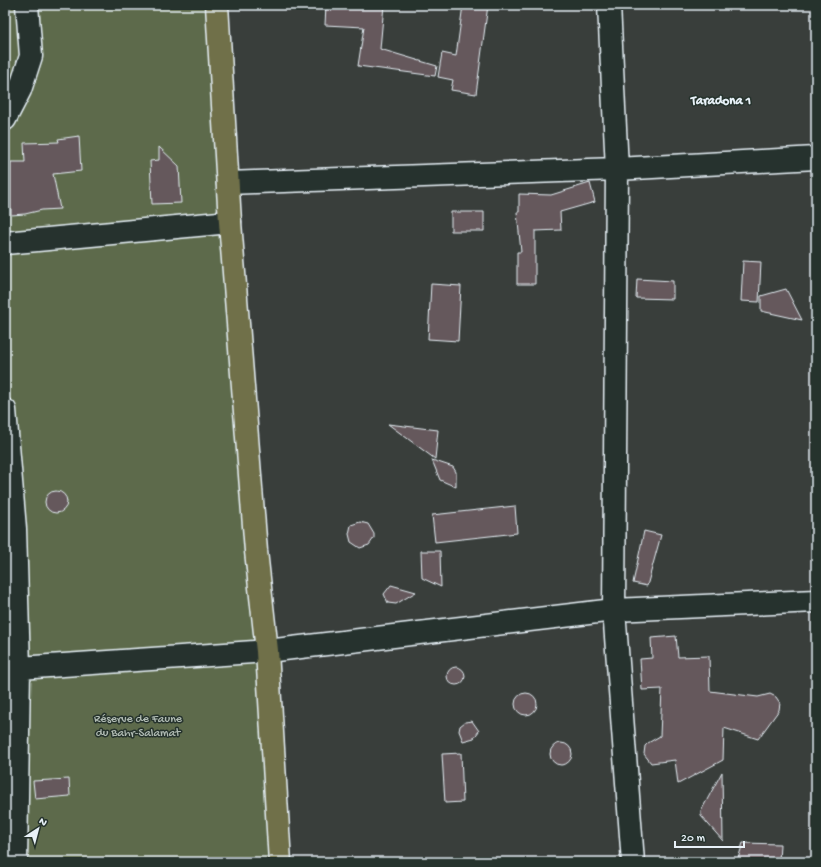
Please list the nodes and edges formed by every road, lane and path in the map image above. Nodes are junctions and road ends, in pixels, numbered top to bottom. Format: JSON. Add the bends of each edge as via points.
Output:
{"nodes":[{"id":1,"x":27,"y":5,"type":"edge"},
{"id":2,"x":217,"y":5,"type":"edge"},
{"id":3,"x":609,"y":5,"type":"edge"},
{"id":4,"x":5,"y":119,"type":"edge"},
{"id":5,"x":816,"y":158,"type":"edge"},
{"id":6,"x":617,"y":169,"type":"junction"},
{"id":7,"x":228,"y":183,"type":"junction"},
{"id":8,"x":230,"y":222,"type":"junction"},
{"id":9,"x":5,"y":243,"type":"edge"},
{"id":10,"x":5,"y":410,"type":"edge"},
{"id":11,"x":816,"y":601,"type":"edge"},
{"id":12,"x":614,"y":610,"type":"junction"},
{"id":13,"x":267,"y":651,"type":"junction"},
{"id":14,"x":12,"y":669,"type":"edge"},
{"id":15,"x":16,"y":862,"type":"edge"},
{"id":16,"x":280,"y":862,"type":"edge"},
{"id":17,"x":633,"y":862,"type":"edge"}],
"edges":[{"from":1,"to":4,"type":"street","via":[[31,56],[20,90]]},
{"from":2,"to":7,"type":"main road"},
{"from":3,"to":6,"type":"street"},
{"from":5,"to":6,"type":"street"},
{"from":6,"to":7,"type":"street"},
{"from":6,"to":12,"type":"street"},
{"from":7,"to":8,"type":"main road"},
{"from":8,"to":9,"type":"street"},
{"from":8,"to":13,"type":"main road","via":[[256,551]]},
{"from":10,"to":14,"type":"street","via":[[14,522]]},
{"from":11,"to":12,"type":"street"},
{"from":12,"to":13,"type":"street"},
{"from":12,"to":17,"type":"street"},
{"from":13,"to":14,"type":"street"},
{"from":13,"to":16,"type":"main road"},
{"from":14,"to":15,"type":"street"}]}
